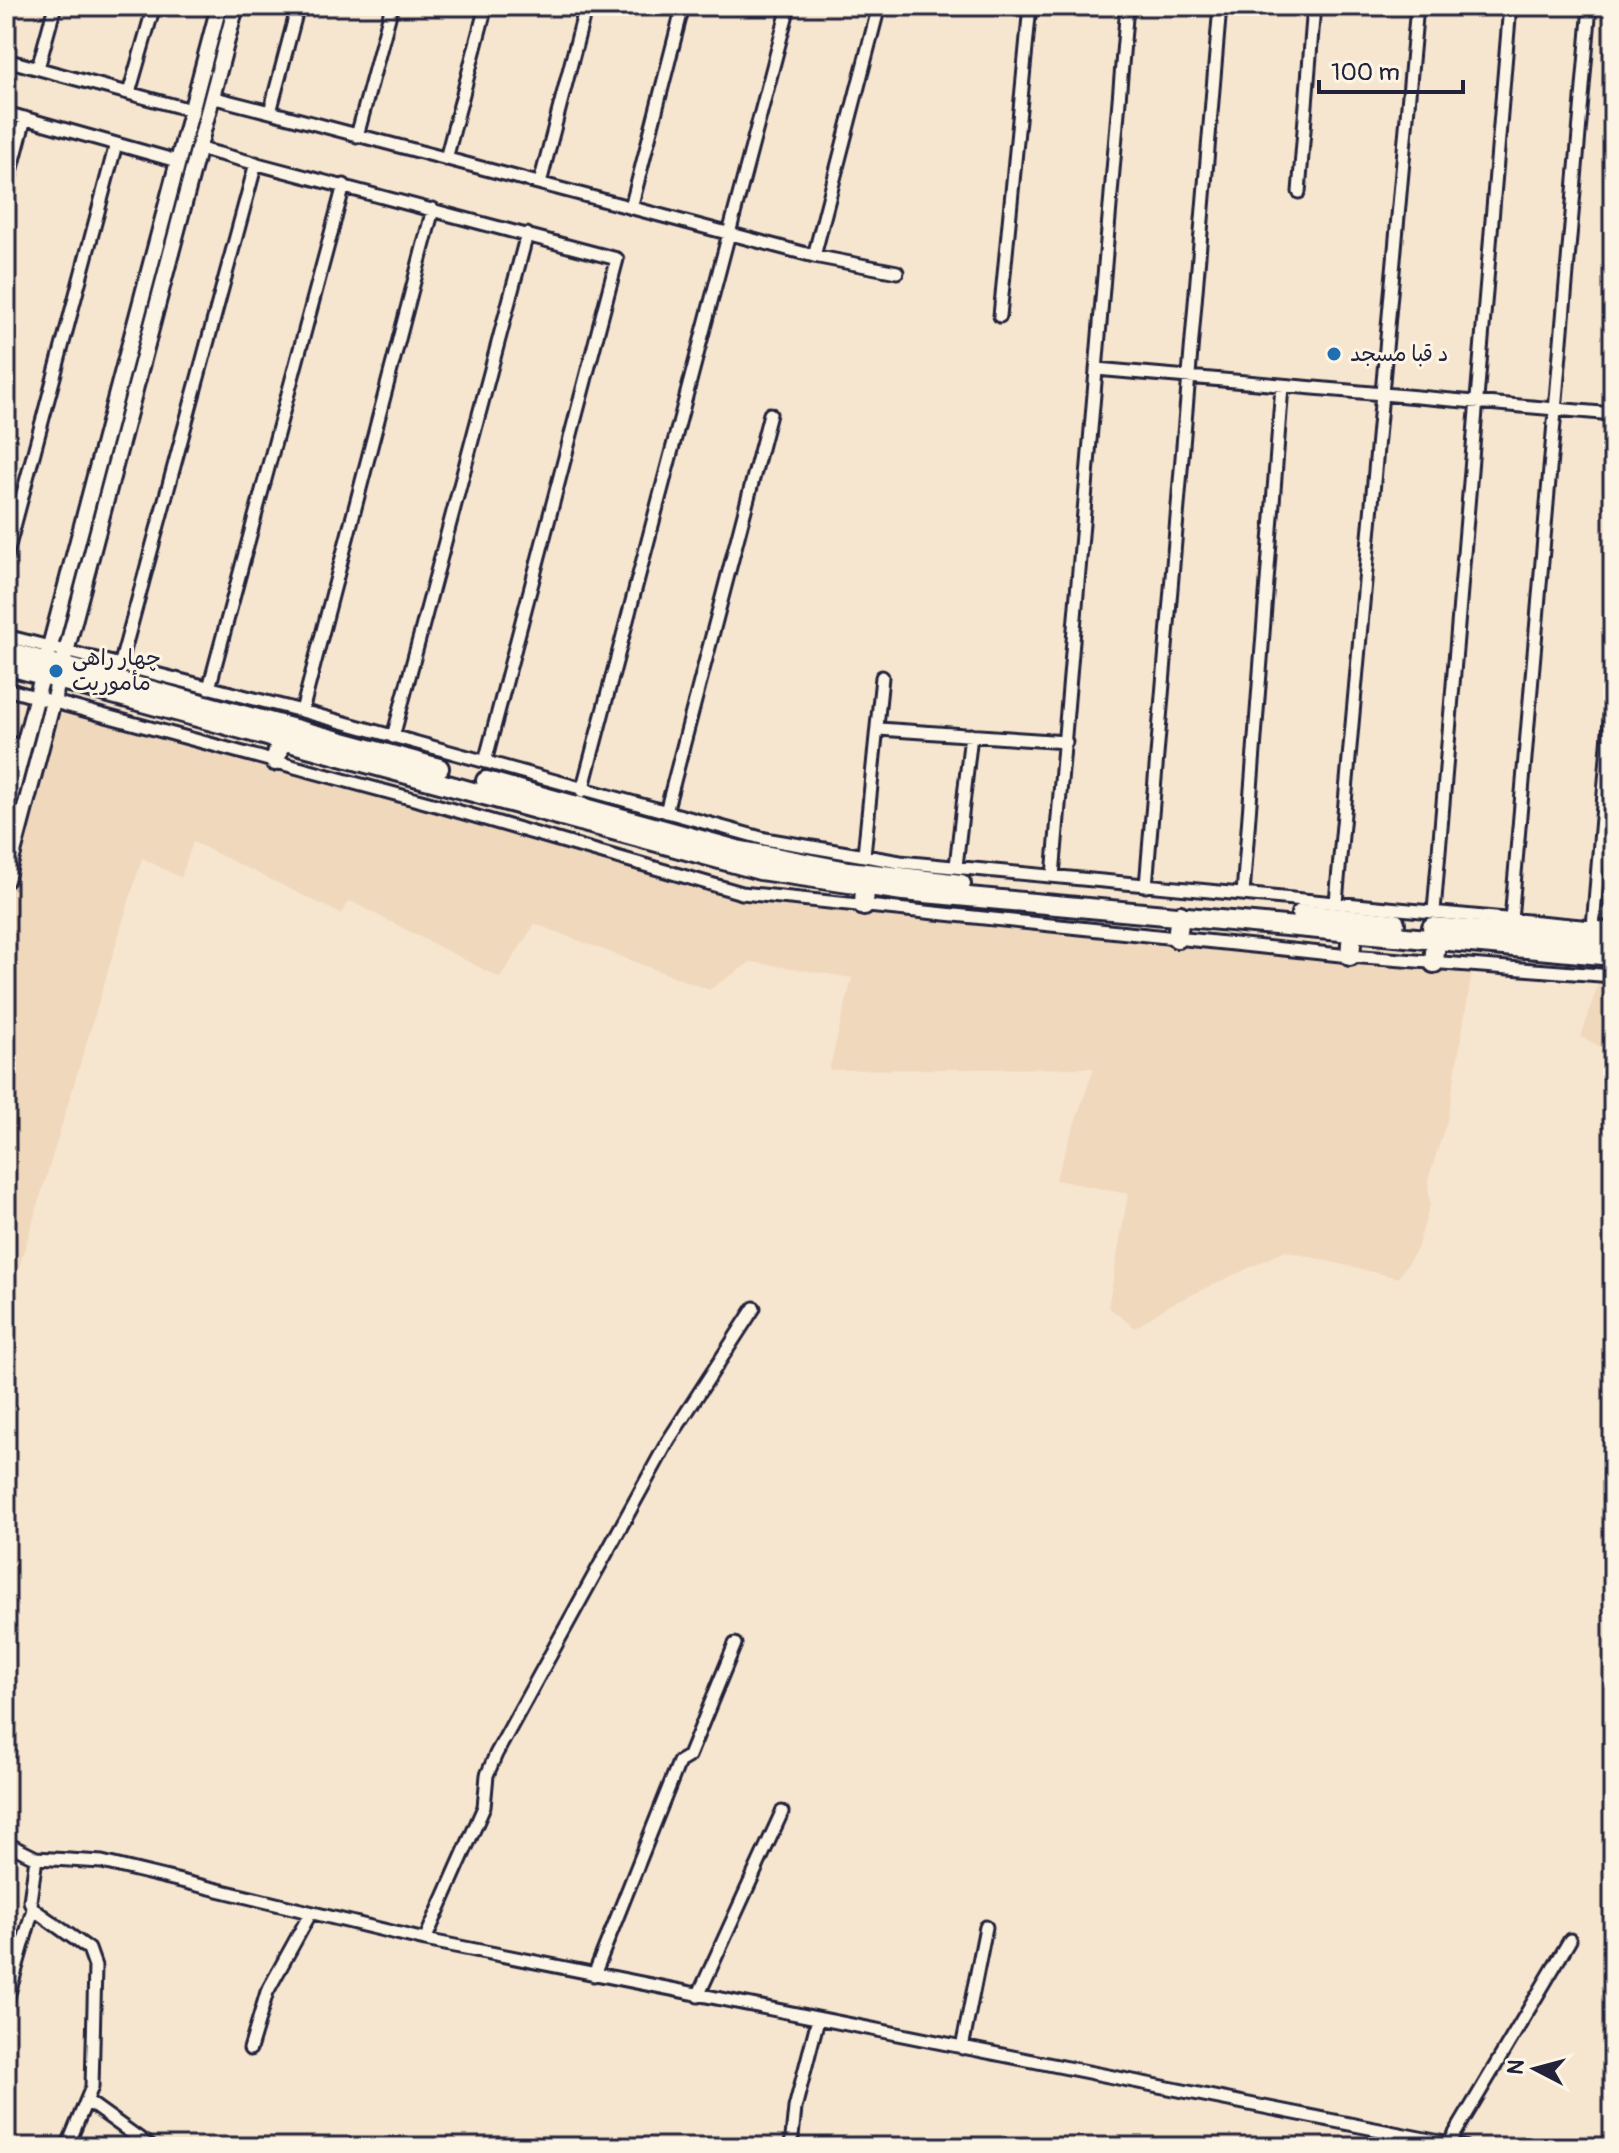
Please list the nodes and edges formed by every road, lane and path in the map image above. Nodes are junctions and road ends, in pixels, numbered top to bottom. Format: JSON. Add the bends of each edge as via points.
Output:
{"nodes":[{"id":1,"x":55,"y":6,"type":"edge"},
{"id":2,"x":154,"y":6,"type":"edge"},
{"id":3,"x":219,"y":6,"type":"edge"},
{"id":4,"x":236,"y":6,"type":"edge"},
{"id":5,"x":298,"y":6,"type":"edge"},
{"id":6,"x":392,"y":6,"type":"edge"},
{"id":7,"x":486,"y":6,"type":"edge"},
{"id":8,"x":586,"y":6,"type":"edge"},
{"id":9,"x":683,"y":6,"type":"edge"},
{"id":10,"x":789,"y":6,"type":"edge"},
{"id":11,"x":879,"y":6,"type":"edge"},
{"id":12,"x":1030,"y":6,"type":"edge"},
{"id":13,"x":1127,"y":6,"type":"edge"},
{"id":14,"x":1220,"y":6,"type":"edge"},
{"id":15,"x":1314,"y":6,"type":"edge"},
{"id":16,"x":1417,"y":6,"type":"edge"},
{"id":17,"x":1510,"y":6,"type":"edge"},
{"id":18,"x":1590,"y":6,"type":"edge"},
{"id":19,"x":6,"y":60,"type":"edge"},
{"id":20,"x":38,"y":68,"type":"junction"},
{"id":21,"x":129,"y":93,"type":"junction"},
{"id":22,"x":211,"y":97,"type":"junction"},
{"id":23,"x":191,"y":110,"type":"junction"},
{"id":24,"x":270,"y":112,"type":"junction"},
{"id":25,"x":6,"y":113,"type":"edge"},
{"id":26,"x":25,"y":118,"type":"junction"},
{"id":27,"x":357,"y":136,"type":"junction"},
{"id":28,"x":116,"y":144,"type":"junction"},
{"id":29,"x":197,"y":148,"type":"junction"},
{"id":30,"x":446,"y":159,"type":"junction"},
{"id":31,"x":177,"y":161,"type":"junction"},
{"id":32,"x":256,"y":163,"type":"junction"},
{"id":33,"x":171,"y":182,"type":"junction"},
{"id":34,"x":540,"y":183,"type":"junction"},
{"id":35,"x":344,"y":185,"type":"junction"},
{"id":36,"x":187,"y":187,"type":"junction"},
{"id":37,"x":6,"y":191,"type":"edge"},
{"id":38,"x":1299,"y":192,"type":"dead end"},
{"id":39,"x":631,"y":208,"type":"junction"},
{"id":40,"x":433,"y":209,"type":"junction"},
{"id":41,"x":527,"y":234,"type":"junction"},
{"id":42,"x":729,"y":234,"type":"junction"},
{"id":43,"x":814,"y":256,"type":"junction"},
{"id":44,"x":897,"y":272,"type":"dead end"},
{"id":45,"x":1000,"y":316,"type":"dead end"},
{"id":46,"x":1096,"y":369,"type":"junction"},
{"id":47,"x":1188,"y":378,"type":"junction"},
{"id":48,"x":1282,"y":386,"type":"junction"},
{"id":49,"x":1381,"y":394,"type":"junction"},
{"id":50,"x":1475,"y":402,"type":"junction"},
{"id":51,"x":1553,"y":409,"type":"junction"},
{"id":52,"x":770,"y":414,"type":"dead end"},
{"id":53,"x":1613,"y":414,"type":"edge"},
{"id":54,"x":6,"y":557,"type":"edge"},
{"id":55,"x":6,"y":636,"type":"edge"},
{"id":56,"x":6,"y":651,"type":"edge"},
{"id":57,"x":55,"y":664,"type":"junction"},
{"id":58,"x":6,"y":665,"type":"edge"},
{"id":59,"x":120,"y":666,"type":"junction"},
{"id":60,"x":882,"y":677,"type":"dead end"},
{"id":61,"x":1613,"y":684,"type":"edge"},
{"id":62,"x":209,"y":688,"type":"junction"},
{"id":63,"x":6,"y":689,"type":"edge"},
{"id":64,"x":44,"y":700,"type":"junction"},
{"id":65,"x":302,"y":711,"type":"junction"},
{"id":66,"x":879,"y":729,"type":"junction"},
{"id":67,"x":971,"y":735,"type":"junction"},
{"id":68,"x":393,"y":737,"type":"junction"},
{"id":69,"x":282,"y":738,"type":"junction"},
{"id":70,"x":6,"y":742,"type":"edge"},
{"id":71,"x":1066,"y":742,"type":"junction"},
{"id":72,"x":24,"y":747,"type":"junction"},
{"id":73,"x":275,"y":761,"type":"junction"},
{"id":74,"x":485,"y":762,"type":"junction"},
{"id":75,"x":582,"y":791,"type":"junction"},
{"id":76,"x":666,"y":812,"type":"junction"},
{"id":77,"x":6,"y":813,"type":"edge"},
{"id":78,"x":864,"y":855,"type":"junction"},
{"id":79,"x":956,"y":866,"type":"junction"},
{"id":80,"x":1053,"y":876,"type":"junction"},
{"id":81,"x":6,"y":880,"type":"edge"},
{"id":82,"x":865,"y":886,"type":"junction"},
{"id":83,"x":1146,"y":886,"type":"junction"},
{"id":84,"x":1243,"y":894,"type":"junction"},
{"id":85,"x":948,"y":895,"type":"junction"},
{"id":86,"x":1336,"y":902,"type":"junction"},
{"id":87,"x":864,"y":906,"type":"junction"},
{"id":88,"x":1434,"y":911,"type":"junction"},
{"id":89,"x":945,"y":914,"type":"junction"},
{"id":90,"x":1180,"y":915,"type":"junction"},
{"id":91,"x":1511,"y":920,"type":"junction"},
{"id":92,"x":1593,"y":927,"type":"junction"},
{"id":93,"x":1613,"y":929,"type":"edge"},
{"id":94,"x":1352,"y":932,"type":"junction"},
{"id":95,"x":1177,"y":938,"type":"junction"},
{"id":96,"x":1436,"y":940,"type":"junction"},
{"id":97,"x":1613,"y":941,"type":"edge"},
{"id":98,"x":1350,"y":956,"type":"junction"},
{"id":99,"x":1613,"y":956,"type":"edge"},
{"id":100,"x":1434,"y":963,"type":"junction"},
{"id":101,"x":1613,"y":976,"type":"edge"},
{"id":102,"x":754,"y":1308,"type":"dead end"},
{"id":103,"x":735,"y":1644,"type":"dead end"},
{"id":104,"x":782,"y":1812,"type":"dead end"},
{"id":105,"x":6,"y":1843,"type":"edge"},
{"id":106,"x":36,"y":1858,"type":"junction"},
{"id":107,"x":33,"y":1909,"type":"junction"},
{"id":108,"x":310,"y":1914,"type":"junction"},
{"id":109,"x":986,"y":1927,"type":"dead end"},
{"id":110,"x":425,"y":1940,"type":"junction"},
{"id":111,"x":1570,"y":1940,"type":"dead end"},
{"id":112,"x":594,"y":1975,"type":"junction"},
{"id":113,"x":698,"y":1996,"type":"junction"},
{"id":114,"x":6,"y":2004,"type":"edge"},
{"id":115,"x":818,"y":2019,"type":"junction"},
{"id":116,"x":962,"y":2048,"type":"junction"},
{"id":117,"x":250,"y":2049,"type":"dead end"},
{"id":118,"x":87,"y":2101,"type":"junction"},
{"id":119,"x":1448,"y":2145,"type":"edge"},
{"id":120,"x":67,"y":2147,"type":"edge"},
{"id":121,"x":151,"y":2147,"type":"edge"},
{"id":122,"x":791,"y":2147,"type":"edge"},
{"id":123,"x":1465,"y":2147,"type":"edge"}],
"edges":[{"from":1,"to":20,"type":"street"},
{"from":2,"to":21,"type":"street"},
{"from":3,"to":23,"type":"street"},
{"from":4,"to":22,"type":"street"},
{"from":5,"to":24,"type":"street"},
{"from":6,"to":27,"type":"street"},
{"from":7,"to":30,"type":"street"},
{"from":8,"to":34,"type":"street"},
{"from":9,"to":39,"type":"street"},
{"from":10,"to":42,"type":"street"},
{"from":11,"to":43,"type":"street"},
{"from":12,"to":45,"type":"street"},
{"from":13,"to":46,"type":"street"},
{"from":14,"to":47,"type":"street"},
{"from":15,"to":38,"type":"street"},
{"from":16,"to":49,"type":"street"},
{"from":17,"to":50,"type":"street"},
{"from":18,"to":51,"type":"street"},
{"from":19,"to":20,"type":"street"},
{"from":20,"to":21,"type":"street"},
{"from":21,"to":23,"type":"street"},
{"from":22,"to":24,"type":"street"},
{"from":22,"to":29,"type":"street"},
{"from":23,"to":31,"type":"street"},
{"from":24,"to":27,"type":"street"},
{"from":25,"to":26,"type":"street"},
{"from":26,"to":28,"type":"street"},
{"from":26,"to":37,"type":"street"},
{"from":27,"to":30,"type":"street"},
{"from":28,"to":31,"type":"street"},
{"from":28,"to":54,"type":"street"},
{"from":29,"to":32,"type":"street"},
{"from":29,"to":36,"type":"street"},
{"from":30,"to":34,"type":"street"},
{"from":31,"to":33,"type":"street"},
{"from":32,"to":35,"type":"street"},
{"from":32,"to":59,"type":"street"},
{"from":33,"to":36,"type":"street"},
{"from":33,"to":57,"type":"street"},
{"from":34,"to":39,"type":"street"},
{"from":35,"to":40,"type":"street"},
{"from":35,"to":62,"type":"street"},
{"from":36,"to":57,"type":"street"},
{"from":39,"to":42,"type":"street"},
{"from":40,"to":41,"type":"street"},
{"from":40,"to":65,"type":"street"},
{"from":41,"to":68,"type":"street"},
{"from":41,"to":74,"type":"street","via":[[613,256],[616,264]]},
{"from":42,"to":43,"type":"street"},
{"from":42,"to":75,"type":"street"},
{"from":43,"to":44,"type":"street"},
{"from":46,"to":47,"type":"street"},
{"from":46,"to":71,"type":"street"},
{"from":47,"to":48,"type":"street"},
{"from":47,"to":83,"type":"street"},
{"from":48,"to":49,"type":"street"},
{"from":48,"to":84,"type":"street"},
{"from":49,"to":50,"type":"street"},
{"from":49,"to":86,"type":"street"},
{"from":50,"to":51,"type":"street"},
{"from":50,"to":88,"type":"street"},
{"from":51,"to":53,"type":"street"},
{"from":51,"to":91,"type":"street"},
{"from":52,"to":76,"type":"street"},
{"from":55,"to":57,"type":"street"},
{"from":56,"to":57,"type":"highway"},
{"from":57,"to":58,"type":"highway"},
{"from":57,"to":59,"type":"street"},
{"from":57,"to":64,"type":"street"},
{"from":57,"to":69,"type":"highway"},
{"from":57,"to":97,"type":"highway","via":[[680,836],[848,871]]},
{"from":59,"to":62,"type":"street"},
{"from":60,"to":66,"type":"street"},
{"from":61,"to":92,"type":"street"},
{"from":62,"to":65,"type":"street"},
{"from":63,"to":64,"type":"street"},
{"from":64,"to":72,"type":"street"},
{"from":64,"to":73,"type":"street"},
{"from":64,"to":81,"type":"street"},
{"from":65,"to":68,"type":"street"},
{"from":66,"to":67,"type":"street"},
{"from":66,"to":78,"type":"street"},
{"from":67,"to":71,"type":"street"},
{"from":67,"to":79,"type":"street"},
{"from":68,"to":74,"type":"street"},
{"from":69,"to":73,"type":"highway"},
{"from":69,"to":82,"type":"highway","via":[[729,862]]},
{"from":70,"to":72,"type":"street"},
{"from":71,"to":80,"type":"street"},
{"from":72,"to":77,"type":"street"},
{"from":73,"to":87,"type":"street","via":[[742,893]]},
{"from":74,"to":75,"type":"street"},
{"from":75,"to":76,"type":"street"},
{"from":76,"to":78,"type":"street","via":[[765,839]]},
{"from":78,"to":79,"type":"street"},
{"from":79,"to":80,"type":"street"},
{"from":80,"to":83,"type":"street"},
{"from":82,"to":85,"type":"highway"},
{"from":82,"to":87,"type":"highway"},
{"from":83,"to":84,"type":"street"},
{"from":84,"to":86,"type":"street"},
{"from":85,"to":89,"type":"highway"},
{"from":85,"to":90,"type":"highway"},
{"from":86,"to":88,"type":"street"},
{"from":87,"to":89,"type":"street"},
{"from":88,"to":91,"type":"street"},
{"from":89,"to":95,"type":"street"},
{"from":90,"to":94,"type":"highway"},
{"from":90,"to":95,"type":"highway"},
{"from":91,"to":92,"type":"street"},
{"from":92,"to":93,"type":"street"},
{"from":94,"to":96,"type":"highway"},
{"from":94,"to":98,"type":"highway"},
{"from":95,"to":98,"type":"street"},
{"from":96,"to":99,"type":"highway"},
{"from":96,"to":100,"type":"highway"},
{"from":98,"to":100,"type":"street"},
{"from":100,"to":101,"type":"street"},
{"from":102,"to":110,"type":"street","via":[[668,1441],[496,1754],[487,1775],[484,1807]]},
{"from":103,"to":112,"type":"street","via":[[689,1756],[679,1762]]},
{"from":104,"to":113,"type":"street"},
{"from":105,"to":106,"type":"street"},
{"from":106,"to":107,"type":"street"},
{"from":106,"to":108,"type":"street","via":[[102,1862]]},
{"from":107,"to":114,"type":"street"},
{"from":107,"to":118,"type":"street","via":[[89,1949],[95,1966],[92,2087]]},
{"from":108,"to":110,"type":"street"},
{"from":108,"to":117,"type":"street","via":[[267,1992]]},
{"from":109,"to":116,"type":"street"},
{"from":110,"to":112,"type":"street"},
{"from":111,"to":119,"type":"street"},
{"from":112,"to":113,"type":"street"},
{"from":113,"to":115,"type":"street"},
{"from":115,"to":116,"type":"street"},
{"from":115,"to":122,"type":"street","via":[[795,2108]]},
{"from":116,"to":119,"type":"street"},
{"from":118,"to":120,"type":"street"},
{"from":118,"to":121,"type":"street"},
{"from":119,"to":123,"type":"street"}]}
